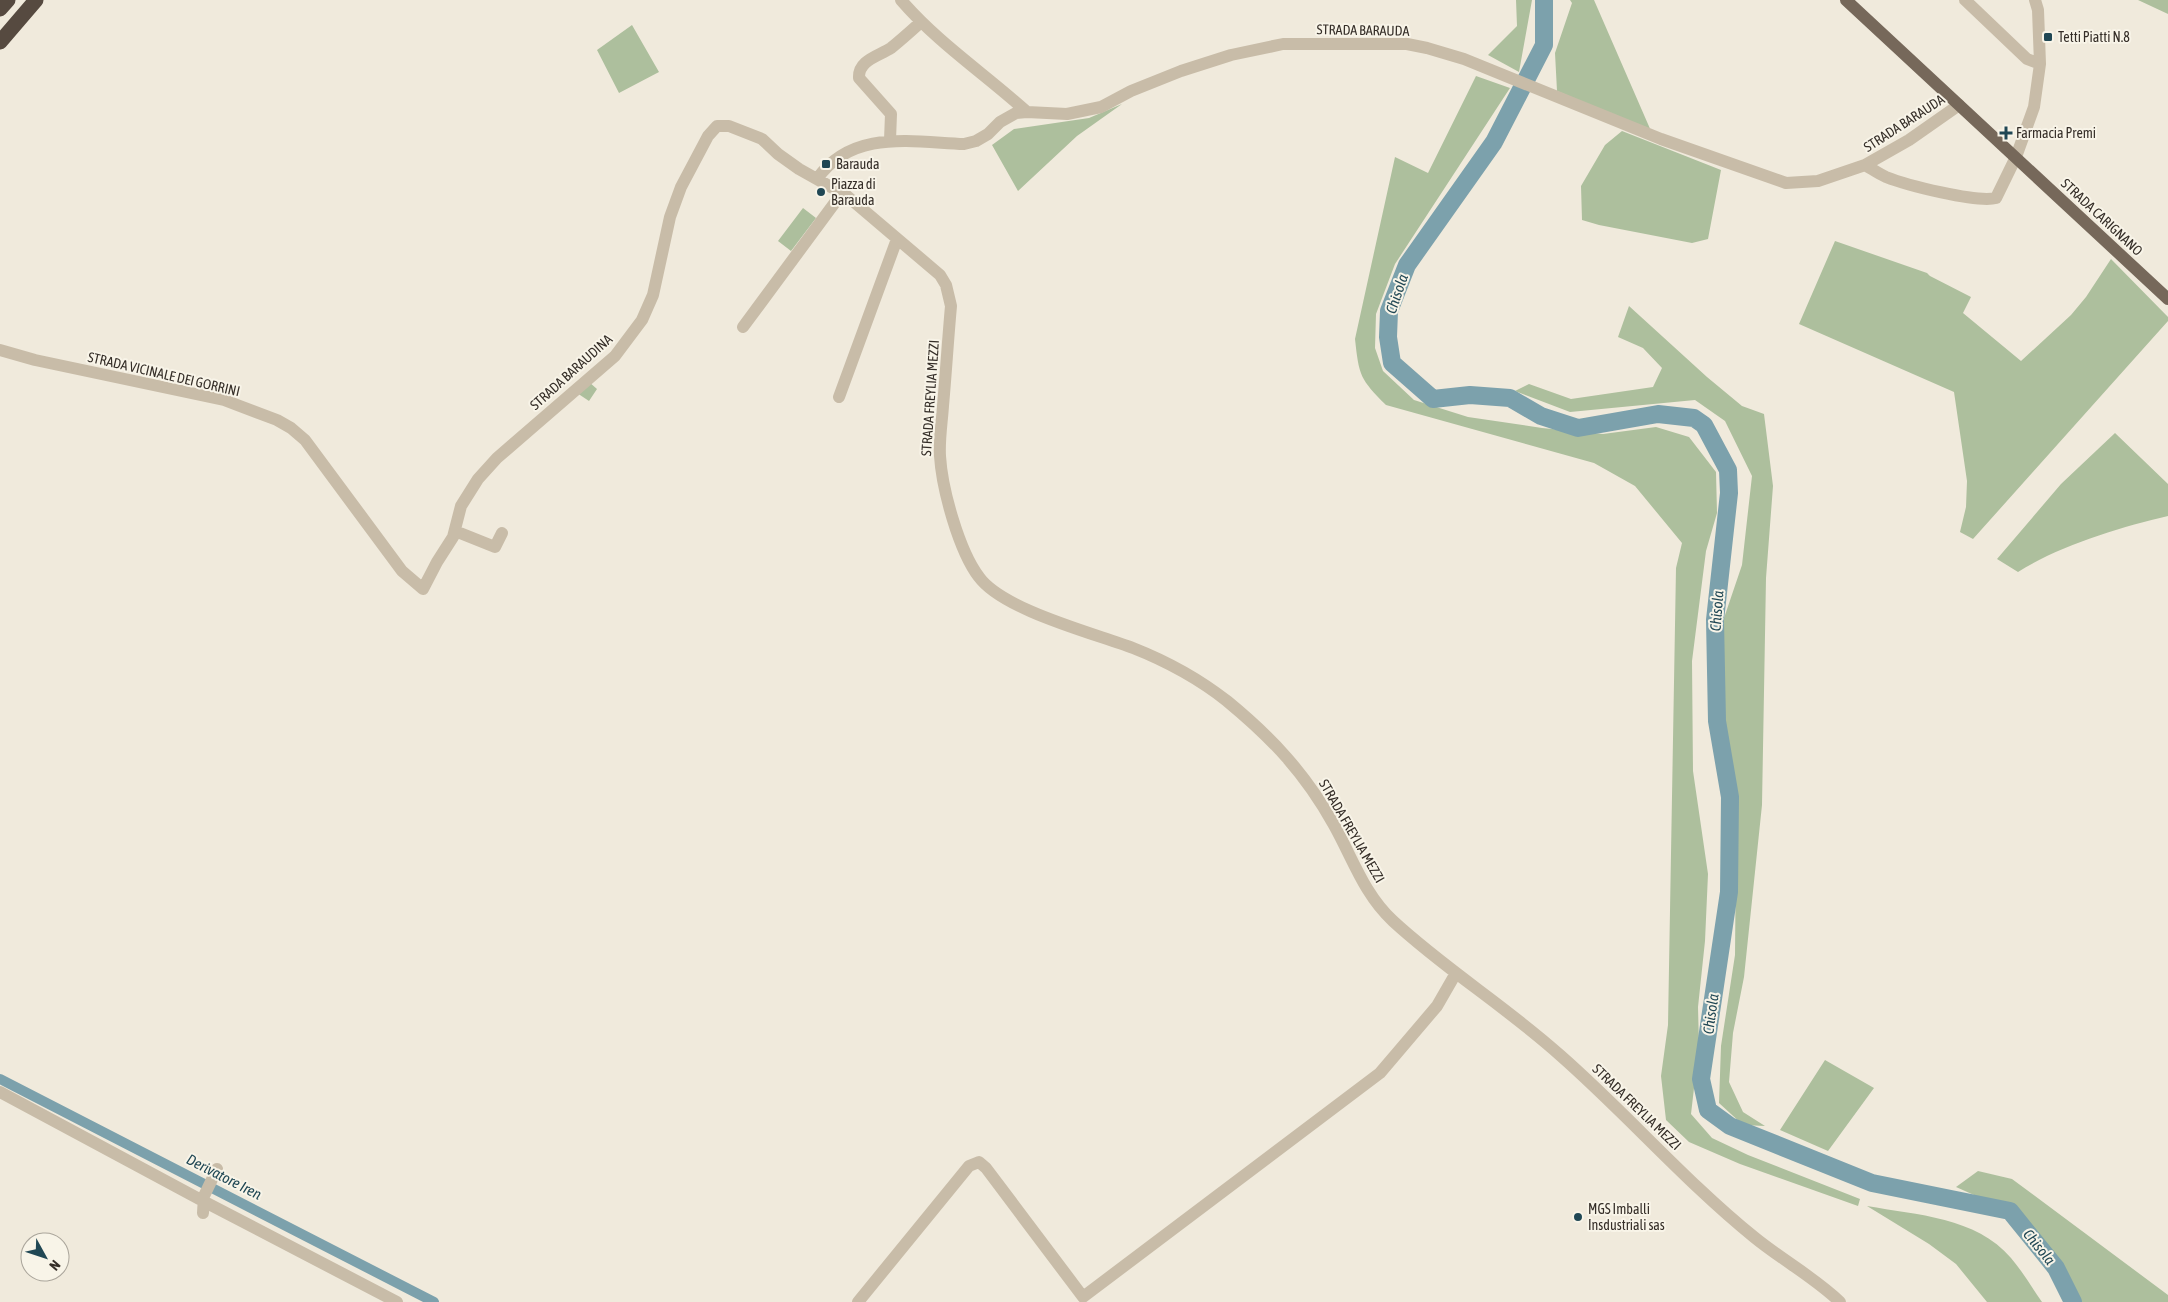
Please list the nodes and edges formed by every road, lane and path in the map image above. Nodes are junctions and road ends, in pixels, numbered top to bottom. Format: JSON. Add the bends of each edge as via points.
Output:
{"nodes":[{"id":1,"x":8,"y":0,"type":"edge"},
{"id":2,"x":36,"y":0,"type":"edge"},
{"id":3,"x":901,"y":0,"type":"edge"},
{"id":4,"x":1846,"y":0,"type":"edge"},
{"id":5,"x":1965,"y":0,"type":"edge"},
{"id":6,"x":2035,"y":0,"type":"edge"},
{"id":7,"x":0,"y":9,"type":"edge"},
{"id":8,"x":921,"y":22,"type":"junction"},
{"id":9,"x":0,"y":42,"type":"edge"},
{"id":10,"x":2040,"y":64,"type":"junction"},
{"id":11,"x":1959,"y":105,"type":"junction"},
{"id":12,"x":1027,"y":112,"type":"junction"},
{"id":13,"x":890,"y":140,"type":"junction"},
{"id":14,"x":2016,"y":157,"type":"junction"},
{"id":15,"x":1865,"y":165,"type":"junction"},
{"id":16,"x":817,"y":179,"type":"junction"},
{"id":17,"x":842,"y":193,"type":"junction"},
{"id":18,"x":898,"y":239,"type":"junction"},
{"id":19,"x":2168,"y":299,"type":"edge"},
{"id":20,"x":743,"y":327,"type":"dead end"},
{"id":21,"x":0,"y":350,"type":"edge"},
{"id":22,"x":839,"y":398,"type":"dead end"},
{"id":23,"x":455,"y":531,"type":"junction"},
{"id":24,"x":502,"y":533,"type":"dead end"},
{"id":25,"x":423,"y":589,"type":"joint"},
{"id":26,"x":1456,"y":973,"type":"junction"},
{"id":27,"x":0,"y":1092,"type":"edge"},
{"id":28,"x":217,"y":1169,"type":"dead end"},
{"id":29,"x":203,"y":1203,"type":"junction"},
{"id":30,"x":397,"y":1302,"type":"edge"},
{"id":31,"x":858,"y":1302,"type":"edge"},
{"id":32,"x":1840,"y":1302,"type":"edge"}],
"edges":[{"from":1,"to":7,"type":"highway"},
{"from":2,"to":9,"type":"highway"},
{"from":3,"to":8,"type":"street"},
{"from":4,"to":11,"type":"main road"},
{"from":5,"to":10,"type":"street","via":[[2027,59]]},
{"from":6,"to":10,"type":"street"},
{"from":8,"to":12,"type":"street"},
{"from":8,"to":13,"type":"street","via":[[860,70],[859,78],[891,114]]},
{"from":10,"to":14,"type":"street","via":[[2034,106]]},
{"from":11,"to":14,"type":"main road","name":"STRADA CARIGNANO"},
{"from":11,"to":15,"type":"street","name":"STRADA BARAUDA","via":[[1910,140]]},
{"from":12,"to":13,"type":"street","name":"STRADA BARAUDA","via":[[1016,113],[988,134],[964,144]]},
{"from":12,"to":15,"type":"street","name":"STRADA BARAUDA","via":[[1066,114],[1101,107],[1181,71],[1231,55],[1284,44],[1407,44],[1464,60],[1661,139],[1786,183],[1818,181]]},
{"from":13,"to":16,"type":"street","name":"STRADA BARAUDA","via":[[866,144],[842,155]]},
{"from":14,"to":15,"type":"street","via":[[2001,191],[1996,198],[1988,200],[1886,177]]},
{"from":14,"to":19,"type":"main road","name":"STRADA CARIGNANO"},
{"from":16,"to":17,"type":"street","name":"STRADA FREYLIA MEZZI"},
{"from":16,"to":23,"type":"street","name":"STRADA BARAUDINA","via":[[778,154],[762,139],[729,126],[717,126],[708,136],[681,187],[670,217],[653,295],[642,320],[615,356],[497,458],[478,479],[461,506]]},
{"from":17,"to":18,"type":"street","name":"STRADA FREYLIA MEZZI"},
{"from":17,"to":20,"type":"street"},
{"from":18,"to":22,"type":"street"},
{"from":18,"to":26,"type":"street","name":"STRADA FREYLIA MEZZI","via":[[940,275],[946,285],[951,306],[939,454],[958,533],[980,579],[1016,606],[1138,650],[1192,676],[1248,719],[1299,770],[1334,824],[1364,886],[1381,909]]},
{"from":21,"to":25,"type":"street","name":"STRADA VICINALE DEI GORRINI","via":[[224,400],[292,428],[305,440],[402,571]]},
{"from":23,"to":24,"type":"street","via":[[494,547]]},
{"from":23,"to":25,"type":"street","name":"STRADA BARAUDINA"},
{"from":26,"to":31,"type":"street","via":[[1437,1006],[1380,1073],[1083,1297],[986,1168],[978,1162],[969,1166]]},
{"from":26,"to":32,"type":"street","name":"STRADA FREYLIA MEZZI","via":[[1559,1053],[1708,1196],[1756,1238]]},
{"from":27,"to":29,"type":"street"},
{"from":28,"to":29,"type":"street"},
{"from":29,"to":30,"type":"street"}]}
